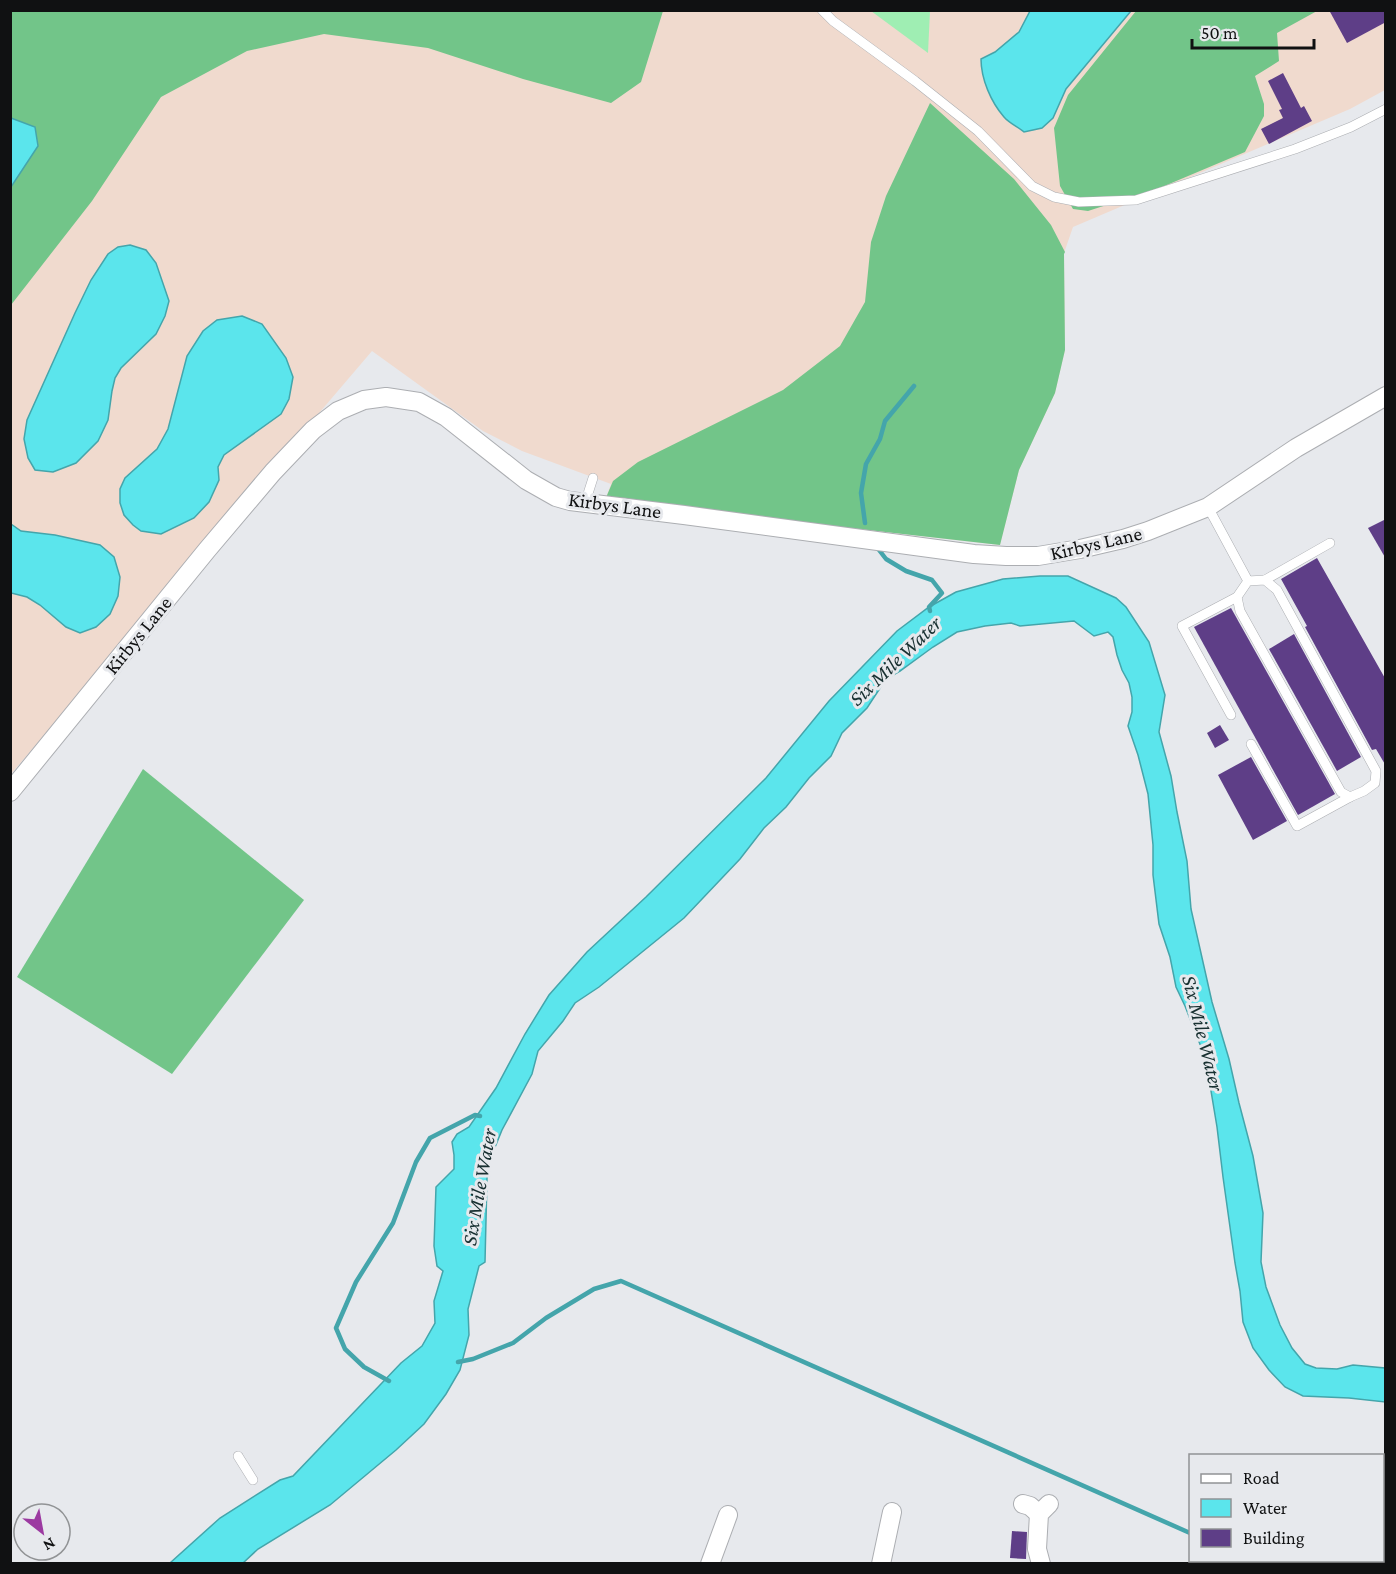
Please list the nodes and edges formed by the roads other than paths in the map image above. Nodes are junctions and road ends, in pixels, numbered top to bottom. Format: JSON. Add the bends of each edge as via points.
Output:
{"nodes":[{"id":1,"x":822,"y":10,"type":"edge"},
{"id":2,"x":1386,"y":109,"type":"edge"},
{"id":3,"x":1386,"y":396,"type":"edge"},
{"id":4,"x":593,"y":478,"type":"dead end"},
{"id":5,"x":585,"y":503,"type":"junction"},
{"id":6,"x":1208,"y":507,"type":"junction"},
{"id":7,"x":1330,"y":543,"type":"dead end"},
{"id":8,"x":1265,"y":580,"type":"junction"},
{"id":9,"x":1248,"y":581,"type":"junction"},
{"id":10,"x":1237,"y":597,"type":"junction"},
{"id":11,"x":1231,"y":715,"type":"dead end"},
{"id":12,"x":1251,"y":744,"type":"dead end"},
{"id":13,"x":1386,"y":777,"type":"edge"},
{"id":14,"x":1375,"y":783,"type":"junction"},
{"id":15,"x":10,"y":792,"type":"edge"},
{"id":16,"x":1350,"y":797,"type":"junction"},
{"id":17,"x":238,"y":1456,"type":"dead end"},
{"id":18,"x":253,"y":1480,"type":"dead end"},
{"id":19,"x":1023,"y":1504,"type":"dead end"},
{"id":20,"x":892,"y":1512,"type":"dead end"},
{"id":21,"x":728,"y":1515,"type":"dead end"},
{"id":22,"x":710,"y":1563,"type":"edge"},
{"id":23,"x":881,"y":1563,"type":"edge"},
{"id":24,"x":1041,"y":1563,"type":"edge"}],
"edges":[{"from":1,"to":2,"type":"lane","via":[[978,131],[1032,186],[1054,197],[1079,202],[1136,200],[1295,149],[1351,128]]},
{"from":3,"to":6,"type":"street","name":"Kirbys Lane","via":[[1296,448]]},
{"from":4,"to":5,"type":"lane"},
{"from":5,"to":6,"type":"street","name":"Kirbys Lane","via":[[1006,556],[1038,556],[1123,539]]},
{"from":5,"to":15,"type":"street","name":"Kirbys Lane","via":[[523,484],[446,417],[419,402],[386,397],[364,400],[338,411],[313,430],[273,472]]},
{"from":6,"to":9,"type":"lane"},
{"from":7,"to":8,"type":"lane"},
{"from":8,"to":9,"type":"lane"},
{"from":8,"to":14,"type":"lane","via":[[1277,590],[1376,771]]},
{"from":9,"to":10,"type":"lane"},
{"from":10,"to":11,"type":"lane","via":[[1182,626]]},
{"from":10,"to":16,"type":"lane","via":[[1239,611],[1341,792]]},
{"from":12,"to":16,"type":"lane","via":[[1297,826]]},
{"from":13,"to":14,"type":"lane"},
{"from":14,"to":16,"type":"lane"},
{"from":17,"to":18,"type":"lane"},
{"from":19,"to":24,"type":"street","via":[[1044,1509],[1037,1549]]},
{"from":20,"to":23,"type":"street"},
{"from":21,"to":22,"type":"street"}]}
